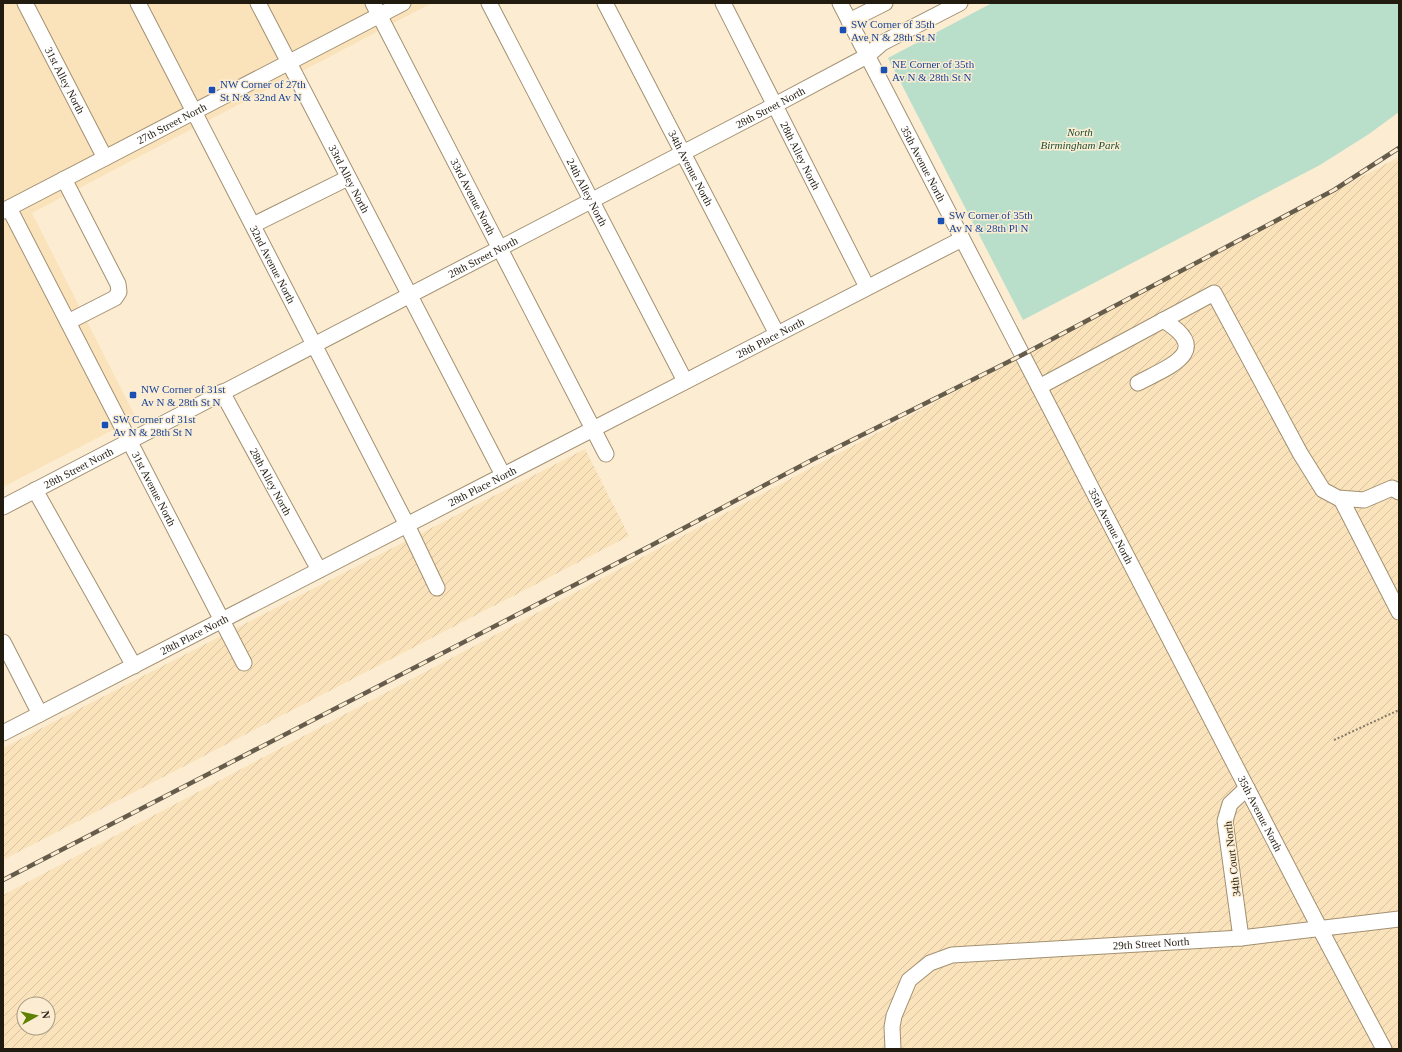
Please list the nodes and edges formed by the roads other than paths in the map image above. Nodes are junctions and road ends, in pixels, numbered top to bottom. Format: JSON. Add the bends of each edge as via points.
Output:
{"nodes":[{"id":1,"x":25,"y":3,"type":"edge"},
{"id":2,"x":138,"y":3,"type":"edge"},
{"id":3,"x":258,"y":3,"type":"edge"},
{"id":4,"x":403,"y":3,"type":"edge"},
{"id":5,"x":489,"y":3,"type":"edge"},
{"id":6,"x":605,"y":3,"type":"edge"},
{"id":7,"x":723,"y":3,"type":"edge"},
{"id":8,"x":840,"y":3,"type":"edge"},
{"id":9,"x":885,"y":3,"type":"edge"},
{"id":10,"x":960,"y":3,"type":"edge"},
{"id":11,"x":376,"y":9,"type":"edge"},
{"id":12,"x":849,"y":21,"type":"junction"},
{"id":13,"x":867,"y":56,"type":"junction"},
{"id":14,"x":288,"y":63,"type":"junction"},
{"id":15,"x":775,"y":105,"type":"junction"},
{"id":16,"x":194,"y":112,"type":"junction"},
{"id":17,"x":682,"y":152,"type":"junction"},
{"id":18,"x":105,"y":158,"type":"junction"},
{"id":19,"x":348,"y":178,"type":"junction"},
{"id":20,"x":64,"y":179,"type":"junction"},
{"id":21,"x":591,"y":200,"type":"junction"},
{"id":22,"x":6,"y":210,"type":"edge"},
{"id":23,"x":252,"y":225,"type":"junction"},
{"id":24,"x":962,"y":239,"type":"junction"},
{"id":25,"x":500,"y":248,"type":"junction"},
{"id":26,"x":867,"y":287,"type":"junction"},
{"id":27,"x":410,"y":296,"type":"junction"},
{"id":28,"x":1163,"y":320,"type":"junction"},
{"id":29,"x":68,"y":322,"type":"junction"},
{"id":30,"x":777,"y":334,"type":"junction"},
{"id":31,"x":314,"y":345,"type":"junction"},
{"id":32,"x":685,"y":382,"type":"junction"},
{"id":33,"x":1138,"y":383,"type":"dead end"},
{"id":34,"x":1039,"y":387,"type":"junction"},
{"id":35,"x":222,"y":392,"type":"junction"},
{"id":36,"x":593,"y":429,"type":"junction"},
{"id":37,"x":129,"y":441,"type":"junction"},
{"id":38,"x":606,"y":454,"type":"dead end"},
{"id":39,"x":503,"y":475,"type":"junction"},
{"id":40,"x":34,"y":490,"type":"junction"},
{"id":41,"x":1399,"y":492,"type":"edge"},
{"id":42,"x":1341,"y":499,"type":"junction"},
{"id":43,"x":3,"y":507,"type":"edge"},
{"id":44,"x":407,"y":525,"type":"junction"},
{"id":45,"x":319,"y":570,"type":"junction"},
{"id":46,"x":437,"y":588,"type":"dead end"},
{"id":47,"x":1399,"y":612,"type":"edge"},
{"id":48,"x":222,"y":620,"type":"junction"},
{"id":49,"x":3,"y":642,"type":"edge"},
{"id":50,"x":244,"y":664,"type":"dead end"},
{"id":51,"x":134,"y":666,"type":"junction"},
{"id":52,"x":40,"y":714,"type":"junction"},
{"id":53,"x":3,"y":733,"type":"edge"},
{"id":54,"x":1247,"y":788,"type":"junction"},
{"id":55,"x":1399,"y":919,"type":"edge"},
{"id":56,"x":1319,"y":927,"type":"junction"},
{"id":57,"x":1241,"y":938,"type":"junction"},
{"id":58,"x":893,"y":1049,"type":"edge"},
{"id":59,"x":1384,"y":1049,"type":"edge"}],
"edges":[{"from":1,"to":18,"type":"street","name":"31st Alley North"},
{"from":2,"to":16,"type":"street","name":"32nd Avenue North"},
{"from":3,"to":14,"type":"street","name":"33rd Alley North"},
{"from":4,"to":11,"type":"street","name":"27th Street North"},
{"from":5,"to":21,"type":"street","name":"24th Alley North"},
{"from":6,"to":17,"type":"street","name":"34th Avenue North"},
{"from":7,"to":15,"type":"street","name":"28th Alley North"},
{"from":8,"to":12,"type":"street","name":"35th Avenue North"},
{"from":9,"to":12,"type":"street"},
{"from":10,"to":13,"type":"street","name":"28th Street North","via":[[882,43]]},
{"from":11,"to":14,"type":"street","name":"27th Street North"},
{"from":11,"to":25,"type":"street","name":"33rd Avenue North"},
{"from":12,"to":13,"type":"street","name":"35th Avenue North"},
{"from":13,"to":15,"type":"street","name":"28th Street North"},
{"from":13,"to":24,"type":"street","name":"35th Avenue North"},
{"from":14,"to":16,"type":"street","name":"27th Street North"},
{"from":14,"to":19,"type":"street","name":"33rd Alley North"},
{"from":15,"to":17,"type":"street","name":"28th Street North"},
{"from":15,"to":26,"type":"street","name":"28th Alley North"},
{"from":16,"to":18,"type":"street","name":"27th Street North"},
{"from":16,"to":23,"type":"street","name":"32nd Avenue North"},
{"from":17,"to":21,"type":"street","name":"28th Street North"},
{"from":17,"to":30,"type":"street","name":"34th Avenue North"},
{"from":18,"to":20,"type":"street","name":"27th Street North"},
{"from":19,"to":23,"type":"street"},
{"from":19,"to":27,"type":"street","name":"33rd Alley North"},
{"from":20,"to":22,"type":"street","name":"27th Street North"},
{"from":20,"to":29,"type":"street","via":[[120,292],[115,298]]},
{"from":21,"to":25,"type":"street","name":"28th Street North"},
{"from":21,"to":32,"type":"street","name":"24th Alley North"},
{"from":22,"to":29,"type":"street","name":"31st Avenue North"},
{"from":23,"to":31,"type":"street","name":"32nd Avenue North"},
{"from":24,"to":26,"type":"street","name":"28th Place North"},
{"from":24,"to":34,"type":"street","name":"35th Avenue North"},
{"from":25,"to":27,"type":"street","name":"28th Street North"},
{"from":25,"to":36,"type":"street","name":"33rd Avenue North"},
{"from":26,"to":30,"type":"street","name":"28th Place North"},
{"from":27,"to":31,"type":"street","name":"28th Street North"},
{"from":27,"to":39,"type":"street"},
{"from":28,"to":33,"type":"street","via":[[1180,332],[1187,343],[1186,350],[1169,366]]},
{"from":28,"to":34,"type":"street"},
{"from":28,"to":42,"type":"street","via":[[1214,293],[1300,453],[1323,490]]},
{"from":29,"to":37,"type":"street","name":"31st Avenue North"},
{"from":30,"to":32,"type":"street","name":"28th Place North"},
{"from":31,"to":35,"type":"street","name":"28th Street North"},
{"from":31,"to":44,"type":"street","name":"32nd Avenue North"},
{"from":32,"to":36,"type":"street","name":"28th Place North"},
{"from":34,"to":54,"type":"street","name":"35th Avenue North"},
{"from":35,"to":37,"type":"street","name":"28th Street North"},
{"from":35,"to":45,"type":"street","name":"28th Alley North"},
{"from":36,"to":38,"type":"street","name":"33rd Avenue North"},
{"from":36,"to":39,"type":"street","name":"28th Place North"},
{"from":37,"to":40,"type":"street","name":"28th Street North"},
{"from":37,"to":48,"type":"street","name":"31st Avenue North"},
{"from":39,"to":44,"type":"street","name":"28th Place North"},
{"from":40,"to":43,"type":"street","name":"28th Street North"},
{"from":40,"to":51,"type":"street"},
{"from":41,"to":42,"type":"street","via":[[1392,488],[1364,500]]},
{"from":42,"to":47,"type":"street"},
{"from":44,"to":45,"type":"street","name":"28th Place North"},
{"from":44,"to":46,"type":"street","name":"32nd Avenue North"},
{"from":45,"to":48,"type":"street","name":"28th Place North"},
{"from":48,"to":50,"type":"street","name":"31st Avenue North"},
{"from":48,"to":51,"type":"street","name":"28th Place North"},
{"from":49,"to":52,"type":"street"},
{"from":51,"to":52,"type":"street","name":"28th Place North"},
{"from":52,"to":53,"type":"street","name":"28th Place North"},
{"from":54,"to":56,"type":"street","name":"35th Avenue North"},
{"from":54,"to":57,"type":"street","name":"34th Court North","via":[[1230,804],[1225,821]]},
{"from":55,"to":56,"type":"street","name":"29th Street North"},
{"from":56,"to":57,"type":"street","name":"29th Street North"},
{"from":56,"to":59,"type":"street","name":"35th Avenue North"},
{"from":57,"to":58,"type":"street","name":"29th Street North","via":[[952,955],[930,963],[909,980],[894,1016]]}]}
